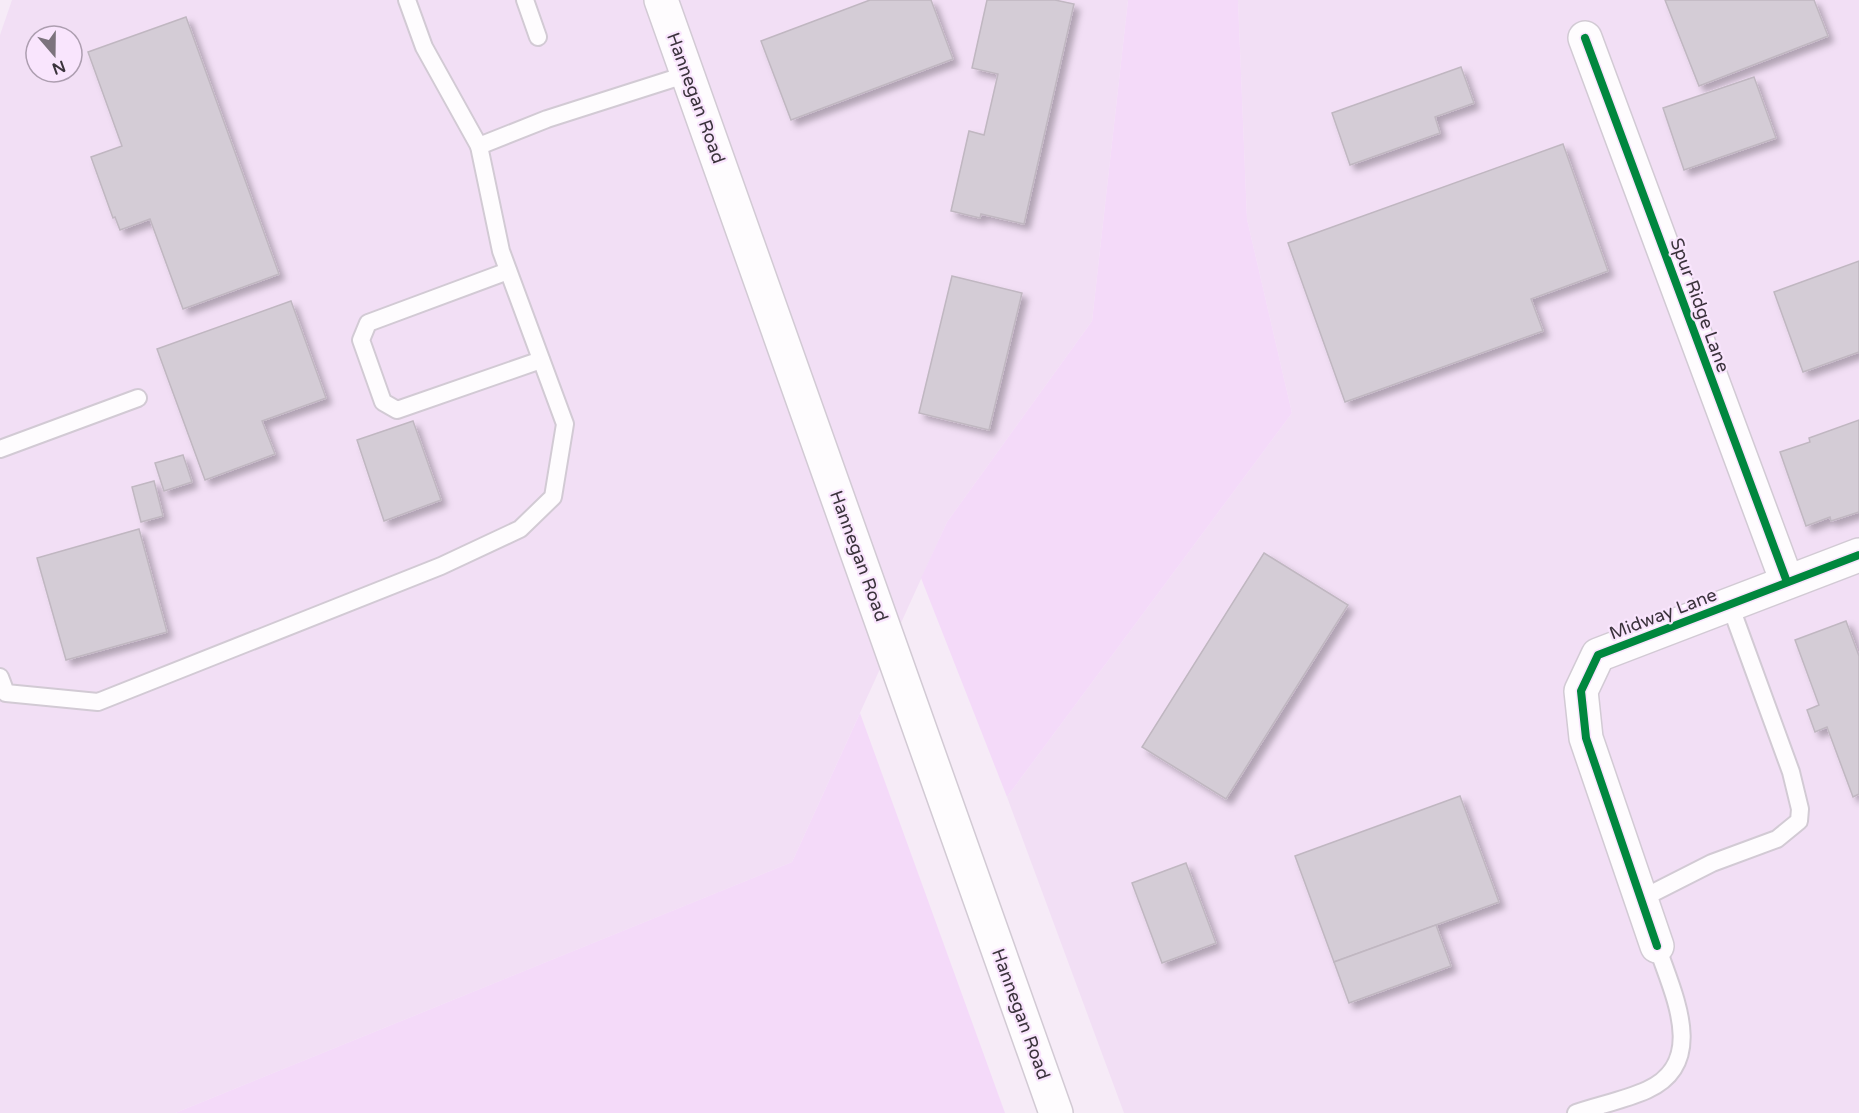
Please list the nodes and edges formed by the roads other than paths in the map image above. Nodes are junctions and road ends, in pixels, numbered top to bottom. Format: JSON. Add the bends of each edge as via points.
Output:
{"nodes":[{"id":1,"x":407,"y":0,"type":"edge"},
{"id":2,"x":525,"y":0,"type":"edge"},
{"id":3,"x":661,"y":0,"type":"edge"},
{"id":4,"x":538,"y":37,"type":"dead end"},
{"id":5,"x":1585,"y":38,"type":"dead end"},
{"id":6,"x":688,"y":74,"type":"junction"},
{"id":7,"x":479,"y":146,"type":"junction"},
{"id":8,"x":508,"y":271,"type":"junction"},
{"id":9,"x":541,"y":360,"type":"junction"},
{"id":10,"x":138,"y":398,"type":"dead end"},
{"id":11,"x":0,"y":449,"type":"edge"},
{"id":12,"x":1859,"y":555,"type":"edge"},
{"id":13,"x":1787,"y":582,"type":"junction"},
{"id":14,"x":1730,"y":604,"type":"junction"},
{"id":15,"x":0,"y":677,"type":"edge"},
{"id":16,"x":1641,"y":899,"type":"junction"},
{"id":17,"x":1657,"y":946,"type":"joint"},
{"id":18,"x":1056,"y":1113,"type":"edge"},
{"id":19,"x":1576,"y":1113,"type":"edge"}],
"edges":[{"from":1,"to":7,"type":"lane","via":[[424,47]]},
{"from":2,"to":4,"type":"lane"},
{"from":3,"to":6,"type":"main road","name":"Hannegan Road"},
{"from":5,"to":13,"type":"main road","name":"Spur Ridge Lane"},
{"from":6,"to":7,"type":"lane","via":[[547,119]]},
{"from":6,"to":18,"type":"main road","name":"Hannegan Road"},
{"from":7,"to":8,"type":"lane"},
{"from":8,"to":9,"type":"lane"},
{"from":8,"to":9,"type":"lane","via":[[368,322],[361,340],[383,402],[397,411]]},
{"from":9,"to":15,"type":"lane","via":[[565,424],[553,497],[520,529],[441,566],[98,702],[6,693]]},
{"from":10,"to":11,"type":"lane"},
{"from":12,"to":13,"type":"main road","name":"Midway Lane"},
{"from":13,"to":14,"type":"main road","name":"Midway Lane"},
{"from":14,"to":16,"type":"main road","name":"Midway Lane","via":[[1598,655],[1581,691],[1586,738]]},
{"from":14,"to":16,"type":"lane","via":[[1791,772],[1799,821],[1777,839],[1712,863]]},
{"from":16,"to":17,"type":"main road","name":"Midway Lane"},
{"from":17,"to":19,"type":"lane","name":"Midway Lane","via":[[1682,1023],[1681,1049],[1671,1074],[1648,1089]]}]}
